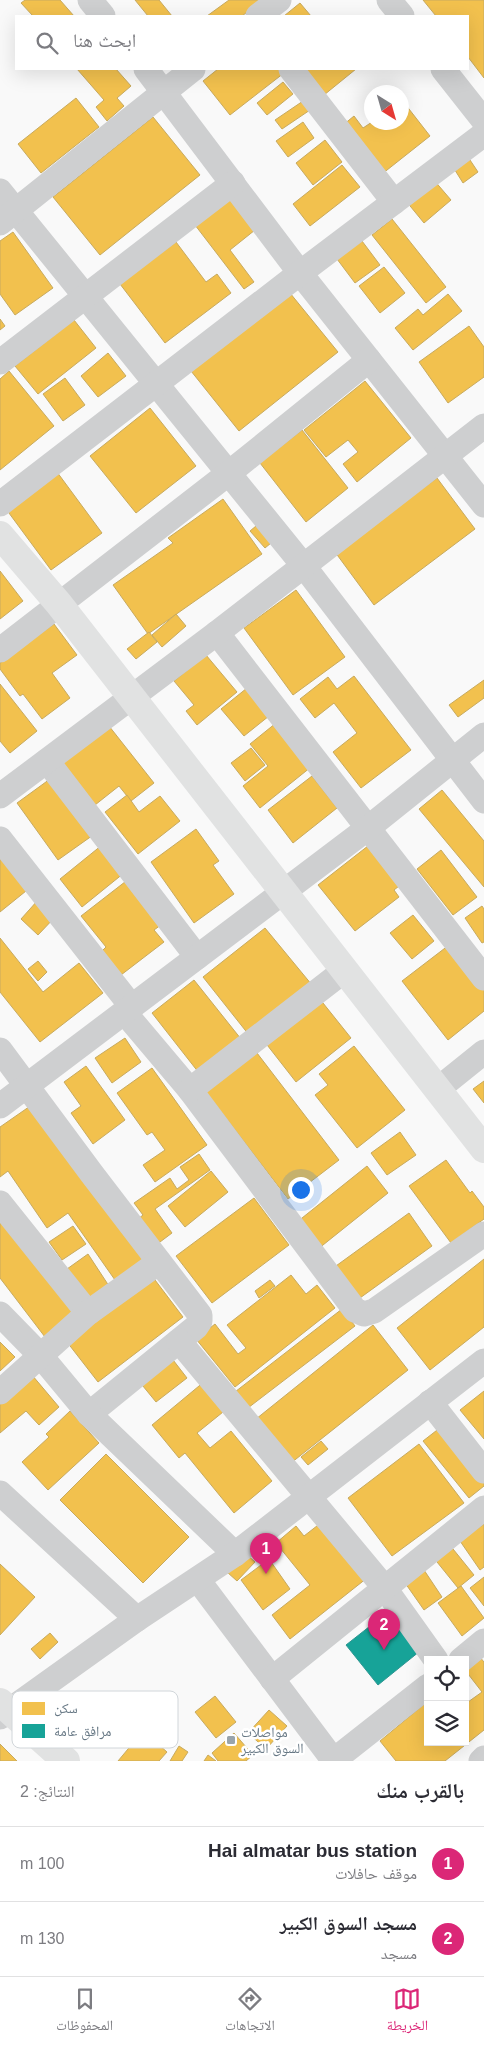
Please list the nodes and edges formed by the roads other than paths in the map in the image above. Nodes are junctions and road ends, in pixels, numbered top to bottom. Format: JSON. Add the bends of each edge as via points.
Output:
{"nodes":[{"id":1,"x":90,"y":0,"type":"edge"},
{"id":2,"x":279,"y":0,"type":"edge"},
{"id":3,"x":389,"y":0,"type":"edge"},
{"id":4,"x":102,"y":15,"type":"edge"},
{"id":5,"x":259,"y":15,"type":"edge"},
{"id":6,"x":401,"y":15,"type":"edge"},
{"id":7,"x":147,"y":70,"type":"edge"},
{"id":8,"x":192,"y":70,"type":"edge"},
{"id":9,"x":292,"y":70,"type":"edge"},
{"id":10,"x":444,"y":70,"type":"edge"},
{"id":11,"x":164,"y":91,"type":"junction"},
{"id":12,"x":484,"y":121,"type":"edge"},
{"id":13,"x":484,"y":134,"type":"edge"},
{"id":14,"x":233,"y":183,"type":"junction"},
{"id":15,"x":0,"y":191,"type":"edge"},
{"id":16,"x":394,"y":202,"type":"junction"},
{"id":17,"x":8,"y":216,"type":"edge"},
{"id":18,"x":300,"y":273,"type":"junction"},
{"id":19,"x":84,"y":296,"type":"junction"},
{"id":20,"x":369,"y":360,"type":"junction"},
{"id":21,"x":0,"y":362,"type":"edge"},
{"id":22,"x":156,"y":383,"type":"junction"},
{"id":23,"x":484,"y":426,"type":"edge"},
{"id":24,"x":445,"y":455,"type":"junction"},
{"id":25,"x":229,"y":473,"type":"junction"},
{"id":26,"x":0,"y":504,"type":"edge"},
{"id":27,"x":484,"y":505,"type":"edge"},
{"id":28,"x":0,"y":535,"type":"edge"},
{"id":29,"x":303,"y":565,"type":"junction"},
{"id":30,"x":59,"y":604,"type":"junction"},
{"id":31,"x":217,"y":633,"type":"junction"},
{"id":32,"x":0,"y":650,"type":"edge"},
{"id":33,"x":132,"y":697,"type":"junction"},
{"id":34,"x":484,"y":736,"type":"edge"},
{"id":35,"x":47,"y":761,"type":"junction"},
{"id":36,"x":452,"y":762,"type":"junction"},
{"id":37,"x":0,"y":796,"type":"edge"},
{"id":38,"x":484,"y":801,"type":"edge"},
{"id":39,"x":368,"y":828,"type":"junction"},
{"id":40,"x":0,"y":839,"type":"edge"},
{"id":41,"x":284,"y":892,"type":"junction"},
{"id":42,"x":197,"y":958,"type":"junction"},
{"id":43,"x":345,"y":970,"type":"junction"},
{"id":44,"x":484,"y":978,"type":"edge"},
{"id":45,"x":128,"y":1010,"type":"junction"},
{"id":46,"x":0,"y":1050,"type":"edge"},
{"id":47,"x":484,"y":1052,"type":"edge"},
{"id":48,"x":26,"y":1086,"type":"junction"},
{"id":49,"x":438,"y":1089,"type":"junction"},
{"id":50,"x":190,"y":1090,"type":"junction"},
{"id":51,"x":0,"y":1106,"type":"edge"},
{"id":52,"x":484,"y":1149,"type":"edge"},
{"id":53,"x":0,"y":1203,"type":"edge"},
{"id":54,"x":484,"y":1234,"type":"edge"},
{"id":55,"x":159,"y":1262,"type":"junction"},
{"id":56,"x":88,"y":1313,"type":"junction"},
{"id":57,"x":0,"y":1314,"type":"edge"},
{"id":58,"x":178,"y":1341,"type":"junction"},
{"id":59,"x":40,"y":1356,"type":"junction"},
{"id":60,"x":484,"y":1361,"type":"edge"},
{"id":61,"x":0,"y":1392,"type":"edge"},
{"id":62,"x":430,"y":1402,"type":"junction"},
{"id":63,"x":89,"y":1414,"type":"junction"},
{"id":64,"x":484,"y":1471,"type":"edge"},
{"id":65,"x":0,"y":1492,"type":"edge"},
{"id":66,"x":309,"y":1496,"type":"junction"},
{"id":67,"x":484,"y":1508,"type":"edge"},
{"id":68,"x":235,"y":1554,"type":"junction"},
{"id":69,"x":198,"y":1580,"type":"junction"},
{"id":70,"x":384,"y":1587,"type":"junction"},
{"id":71,"x":137,"y":1619,"type":"junction"},
{"id":72,"x":484,"y":1641,"type":"edge"},
{"id":73,"x":433,"y":1656,"type":"edge"},
{"id":74,"x":465,"y":1656,"type":"edge"},
{"id":75,"x":272,"y":1679,"type":"junction"},
{"id":76,"x":424,"y":1689,"type":"edge"},
{"id":77,"x":31,"y":1691,"type":"edge"},
{"id":78,"x":50,"y":1748,"type":"edge"},
{"id":79,"x":484,"y":1758,"type":"edge"},
{"id":80,"x":66,"y":1761,"type":"edge"},
{"id":81,"x":334,"y":1761,"type":"edge"},
{"id":82,"x":481,"y":1761,"type":"edge"}],
"edges":[{"from":1,"to":4,"type":"street"},
{"from":2,"to":5,"type":"street"},
{"from":3,"to":6,"type":"street"},
{"from":7,"to":11,"type":"street"},
{"from":8,"to":11,"type":"street"},
{"from":9,"to":16,"type":"street"},
{"from":10,"to":12,"type":"street"},
{"from":11,"to":14,"type":"street"},
{"from":11,"to":17,"type":"street"},
{"from":13,"to":16,"type":"street"},
{"from":14,"to":18,"type":"street"},
{"from":14,"to":19,"type":"street"},
{"from":15,"to":17,"type":"street"},
{"from":16,"to":18,"type":"street"},
{"from":17,"to":19,"type":"street"},
{"from":18,"to":20,"type":"street"},
{"from":18,"to":22,"type":"street"},
{"from":19,"to":21,"type":"street"},
{"from":19,"to":22,"type":"street"},
{"from":20,"to":24,"type":"street"},
{"from":20,"to":25,"type":"street"},
{"from":22,"to":25,"type":"street"},
{"from":22,"to":26,"type":"street"},
{"from":23,"to":24,"type":"street"},
{"from":24,"to":27,"type":"street"},
{"from":24,"to":29,"type":"street"},
{"from":25,"to":29,"type":"street"},
{"from":25,"to":30,"type":"street"},
{"from":28,"to":30,"type":"street"},
{"from":29,"to":31,"type":"street"},
{"from":29,"to":36,"type":"street"},
{"from":30,"to":32,"type":"street"},
{"from":30,"to":33,"type":"street"},
{"from":31,"to":33,"type":"street"},
{"from":31,"to":39,"type":"street"},
{"from":33,"to":35,"type":"street"},
{"from":33,"to":41,"type":"street"},
{"from":34,"to":36,"type":"street"},
{"from":35,"to":37,"type":"street"},
{"from":35,"to":42,"type":"street"},
{"from":36,"to":38,"type":"street"},
{"from":36,"to":39,"type":"street"},
{"from":39,"to":41,"type":"street"},
{"from":39,"to":44,"type":"street"},
{"from":40,"to":45,"type":"street"},
{"from":41,"to":42,"type":"street"},
{"from":41,"to":43,"type":"street"},
{"from":42,"to":45,"type":"street"},
{"from":43,"to":49,"type":"street"},
{"from":43,"to":50,"type":"street"},
{"from":45,"to":48,"type":"street"},
{"from":45,"to":50,"type":"street"},
{"from":46,"to":48,"type":"street"},
{"from":47,"to":49,"type":"street"},
{"from":48,"to":51,"type":"street"},
{"from":48,"to":55,"type":"street"},
{"from":49,"to":52,"type":"street"},
{"from":50,"to":54,"type":"street","via":[[355,1310],[364,1314],[374,1311]]},
{"from":53,"to":56,"type":"street"},
{"from":55,"to":56,"type":"street"},
{"from":55,"to":58,"type":"street","via":[[200,1315],[196,1327]]},
{"from":56,"to":59,"type":"street"},
{"from":57,"to":59,"type":"street"},
{"from":58,"to":63,"type":"street"},
{"from":58,"to":66,"type":"street"},
{"from":59,"to":61,"type":"street"},
{"from":59,"to":63,"type":"street"},
{"from":60,"to":62,"type":"street"},
{"from":62,"to":64,"type":"street"},
{"from":62,"to":66,"type":"street"},
{"from":63,"to":68,"type":"street"},
{"from":65,"to":71,"type":"street"},
{"from":66,"to":68,"type":"street"},
{"from":66,"to":70,"type":"street"},
{"from":67,"to":70,"type":"street"},
{"from":68,"to":69,"type":"street"},
{"from":69,"to":71,"type":"street"},
{"from":69,"to":75,"type":"street"},
{"from":70,"to":73,"type":"street"},
{"from":70,"to":75,"type":"street"},
{"from":71,"to":77,"type":"street"},
{"from":72,"to":74,"type":"street"},
{"from":75,"to":81,"type":"street"},
{"from":76,"to":81,"type":"street"},
{"from":78,"to":80,"type":"street"},
{"from":79,"to":82,"type":"street"}]}
